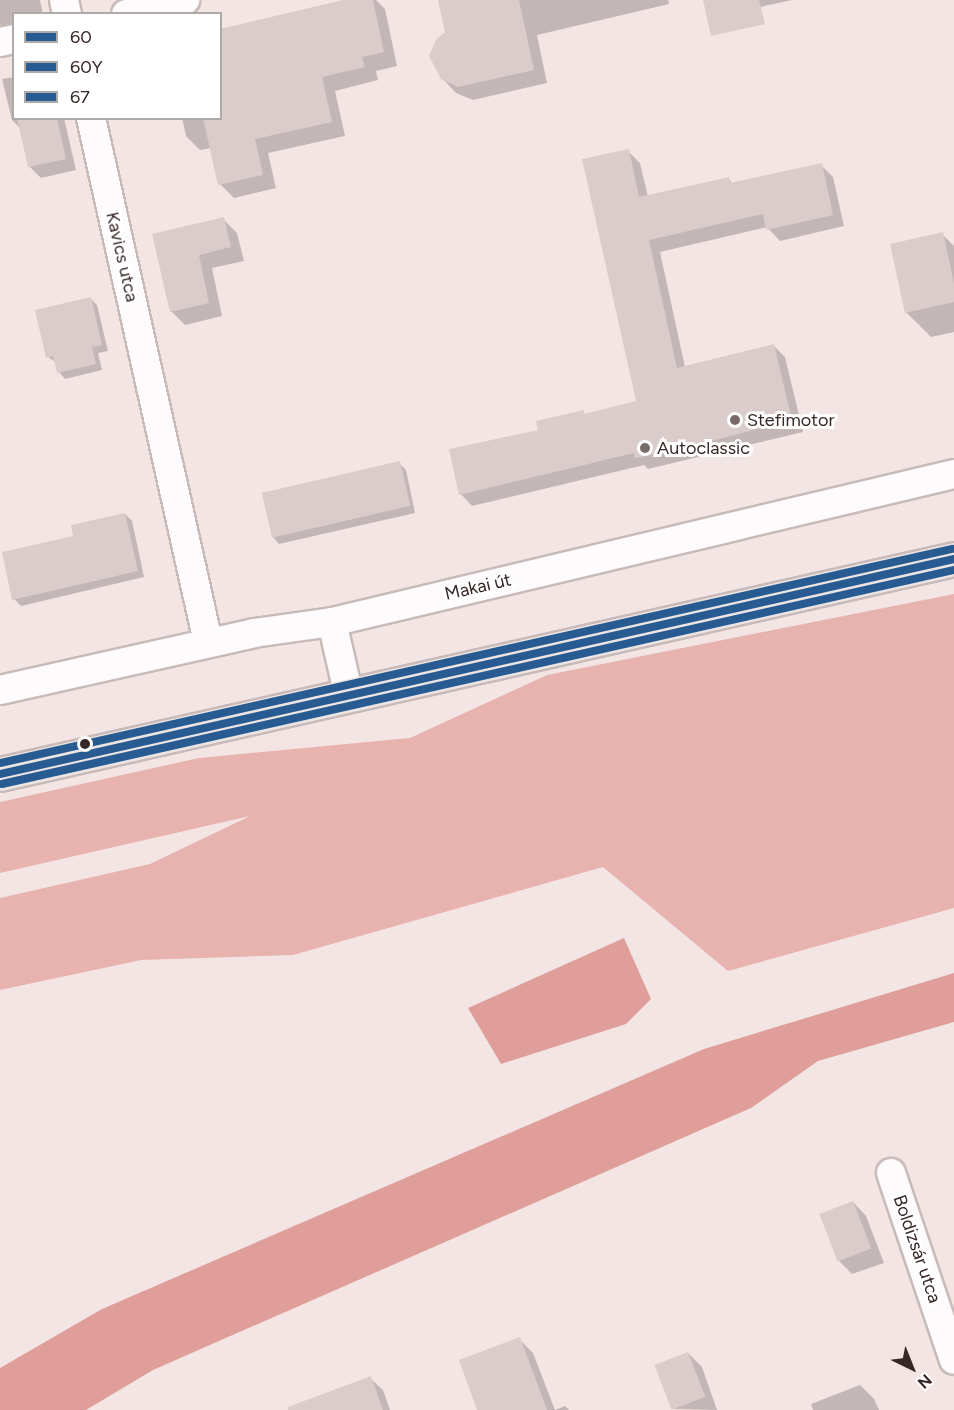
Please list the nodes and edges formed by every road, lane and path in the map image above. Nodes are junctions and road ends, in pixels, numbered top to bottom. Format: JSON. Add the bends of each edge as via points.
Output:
{"nodes":[{"id":1,"x":185,"y":0,"type":"edge"},
{"id":2,"x":134,"y":12,"type":"edge"},
{"id":3,"x":91,"y":120,"type":"edge"},
{"id":4,"x":954,"y":474,"type":"edge"},
{"id":5,"x":954,"y":559,"type":"edge"},
{"id":6,"x":332,"y":622,"type":"junction"},
{"id":7,"x":208,"y":642,"type":"junction"},
{"id":8,"x":0,"y":690,"type":"edge"},
{"id":9,"x":349,"y":696,"type":"junction"},
{"id":10,"x":0,"y":774,"type":"edge"},
{"id":11,"x":891,"y":1173,"type":"dead end"},
{"id":12,"x":954,"y":1360,"type":"edge"}],
"edges":[{"from":1,"to":2,"type":"street"},
{"from":3,"to":7,"type":"street","name":"Kavics utca"},
{"from":4,"to":6,"type":"street","name":"Makai út"},
{"from":5,"to":9,"type":"main road"},
{"from":6,"to":7,"type":"street","name":"Makai út"},
{"from":6,"to":9,"type":"street"},
{"from":7,"to":8,"type":"street","name":"Makai út"},
{"from":9,"to":10,"type":"main road"},
{"from":11,"to":12,"type":"street","name":"Boldizsár utca"}]}
